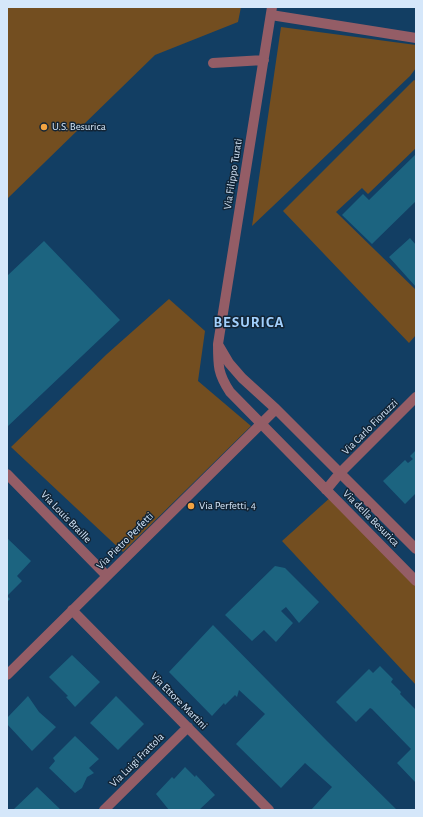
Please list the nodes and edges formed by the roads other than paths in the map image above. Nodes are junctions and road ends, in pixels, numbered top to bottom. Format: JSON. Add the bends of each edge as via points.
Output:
{"nodes":[{"id":1,"x":271,"y":11,"type":"edge"},
{"id":2,"x":416,"y":38,"type":"edge"},
{"id":3,"x":264,"y":60,"type":"junction"},
{"id":4,"x":214,"y":63,"type":"dead end"},
{"id":5,"x":218,"y":344,"type":"junction"},
{"id":6,"x":416,"y":397,"type":"edge"},
{"id":7,"x":276,"y":409,"type":"junction"},
{"id":8,"x":261,"y":424,"type":"junction"},
{"id":9,"x":340,"y":473,"type":"junction"},
{"id":10,"x":7,"y":474,"type":"edge"},
{"id":11,"x":326,"y":490,"type":"junction"},
{"id":12,"x":416,"y":549,"type":"edge"},
{"id":13,"x":107,"y":576,"type":"junction"},
{"id":14,"x":416,"y":581,"type":"edge"},
{"id":15,"x":72,"y":610,"type":"junction"},
{"id":16,"x":7,"y":675,"type":"edge"},
{"id":17,"x":188,"y":726,"type":"junction"},
{"id":18,"x":104,"y":810,"type":"edge"},
{"id":19,"x":269,"y":810,"type":"edge"}],
"edges":[{"from":1,"to":2,"type":"street"},
{"from":1,"to":3,"type":"street","name":"Via Filippo Turati"},
{"from":3,"to":4,"type":"street"},
{"from":3,"to":5,"type":"street","name":"Via Filippo Turati"},
{"from":5,"to":7,"type":"street","name":"Via della Besurica","via":[[242,378]]},
{"from":5,"to":8,"type":"street","name":"Via della Besurica","via":[[221,379]]},
{"from":6,"to":9,"type":"street","name":"Via Carlo Fioruzzi"},
{"from":7,"to":8,"type":"street"},
{"from":7,"to":9,"type":"street","name":"Via della Besurica"},
{"from":8,"to":11,"type":"street","name":"Via della Besurica"},
{"from":8,"to":13,"type":"street","name":"Via Pietro Perfetti"},
{"from":9,"to":11,"type":"street","name":"Via della Besurica"},
{"from":9,"to":12,"type":"street","name":"Via della Besurica"},
{"from":10,"to":13,"type":"street","name":"Via Louis Braille"},
{"from":11,"to":14,"type":"street","name":"Via della Besurica"},
{"from":13,"to":15,"type":"street","name":"Via Pietro Perfetti"},
{"from":15,"to":16,"type":"street","name":"Via Pietro Perfetti"},
{"from":15,"to":17,"type":"street","name":"Via Ettore Martini"},
{"from":17,"to":18,"type":"street","name":"Via Luigi Frattola"},
{"from":17,"to":19,"type":"street","name":"Via Ettore Martini"}]}
